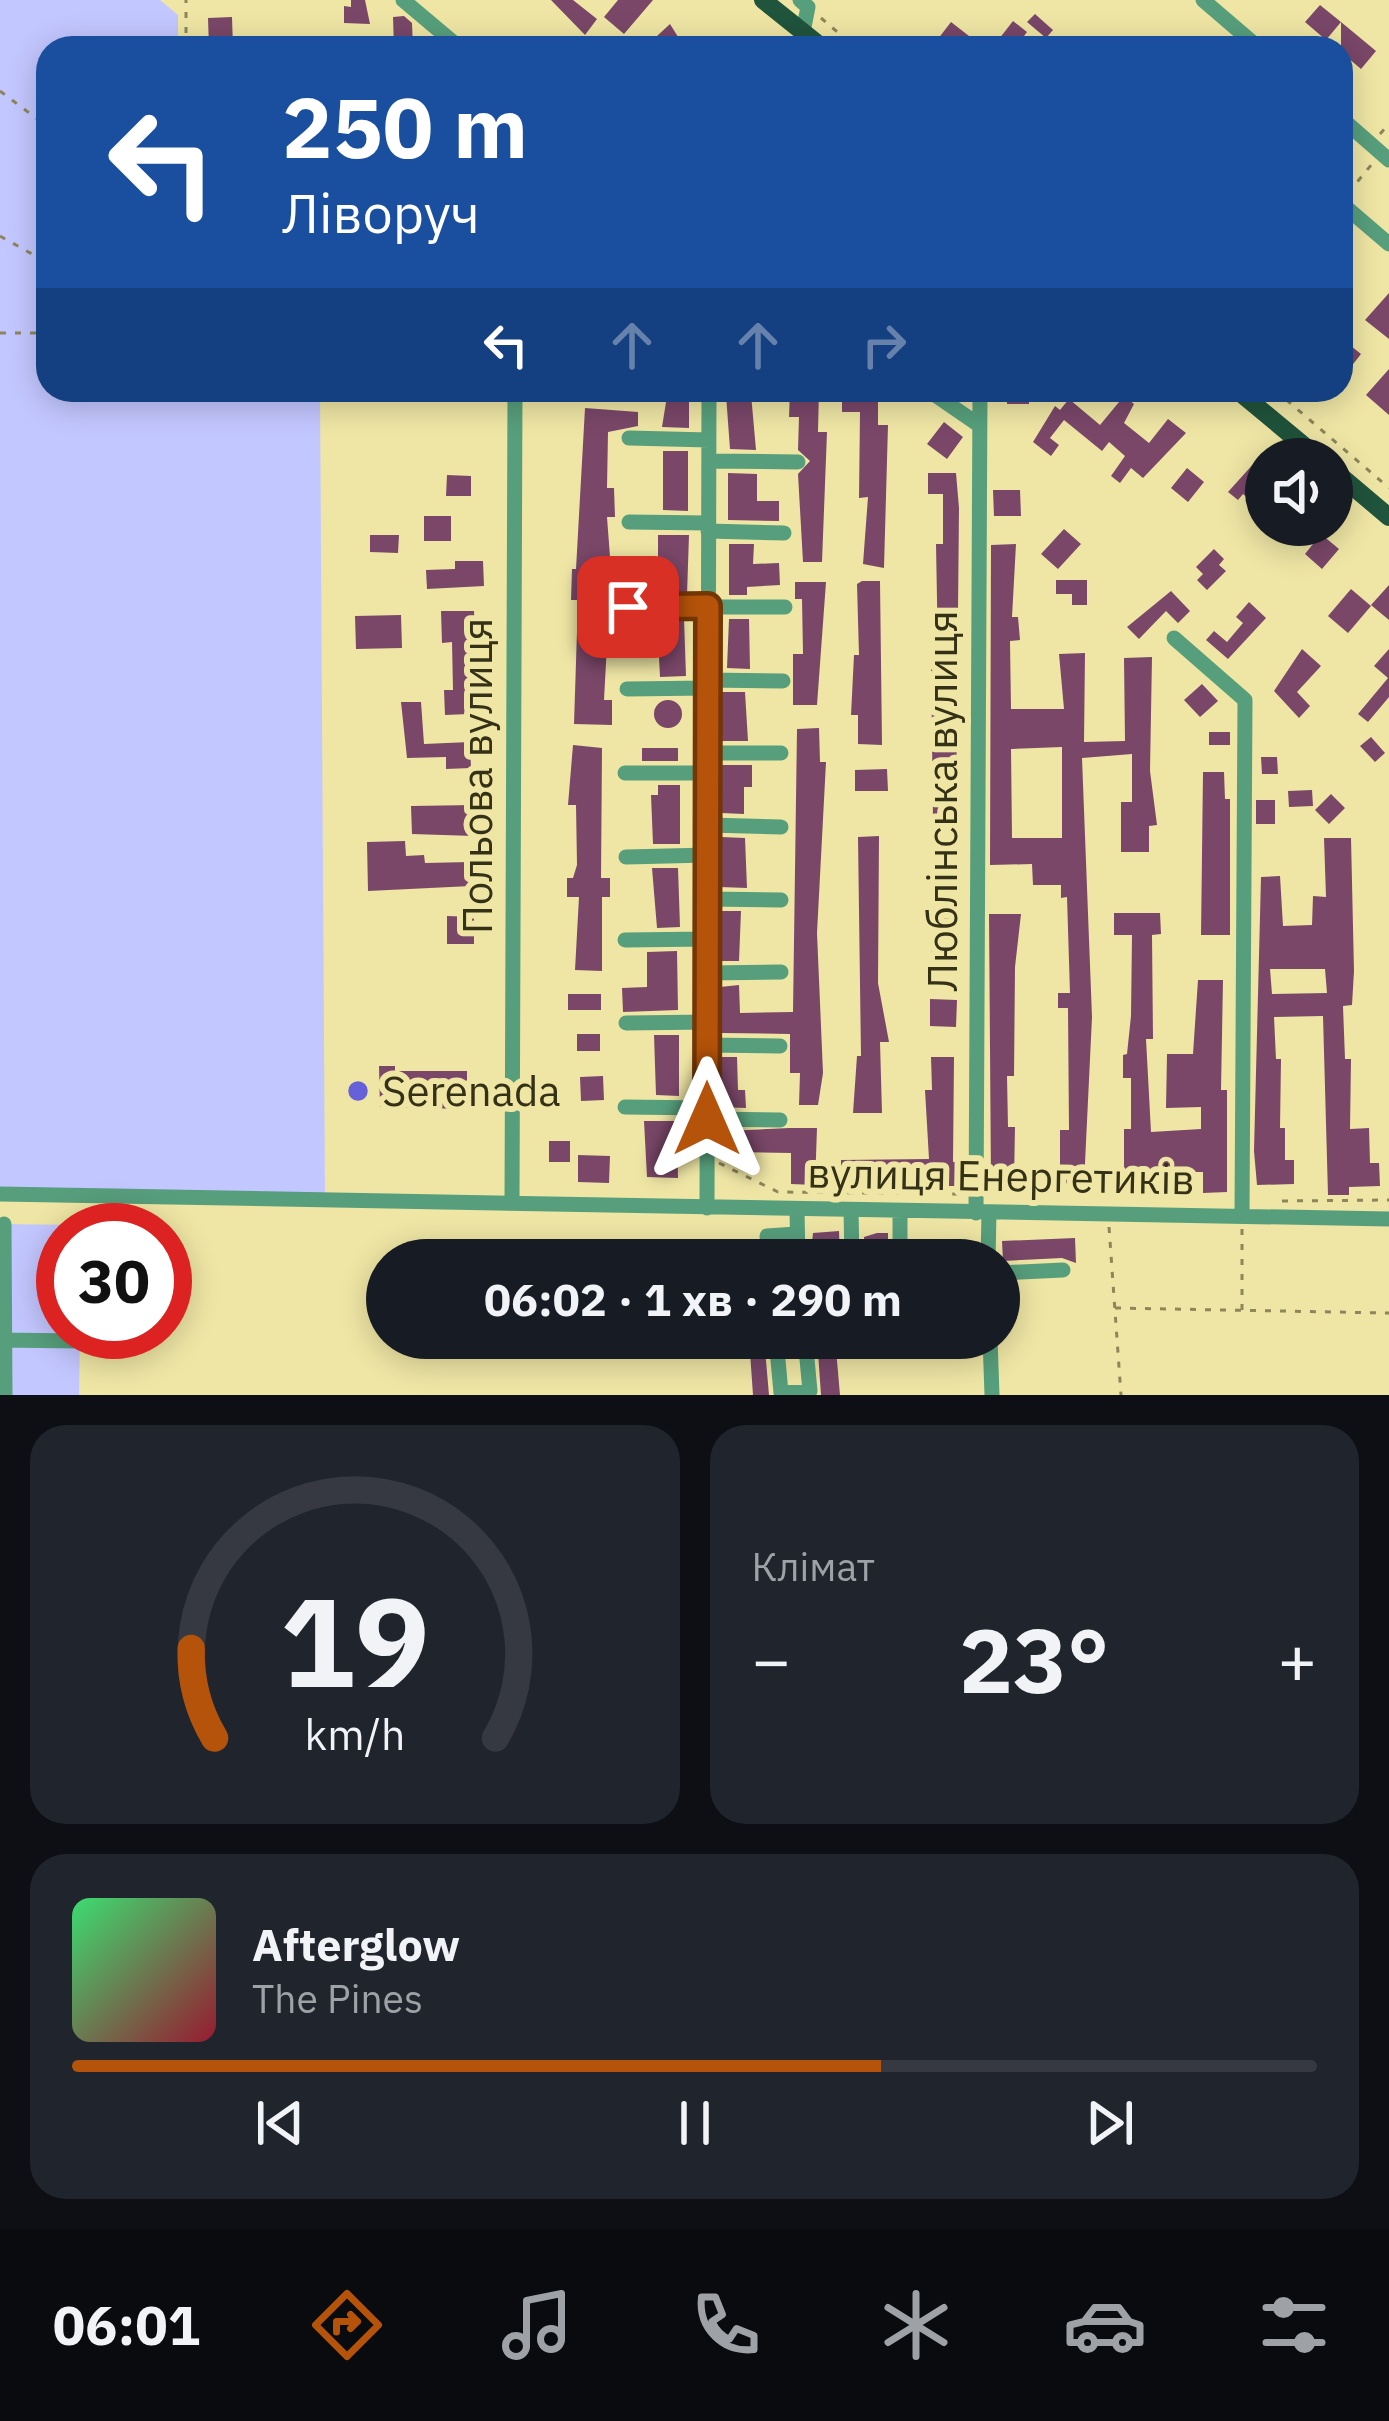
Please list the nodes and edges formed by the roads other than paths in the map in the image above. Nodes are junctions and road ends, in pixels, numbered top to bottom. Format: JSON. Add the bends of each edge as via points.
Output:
{"nodes":[{"id":1,"x":404,"y":0,"type":"edge"},
{"id":2,"x":763,"y":0,"type":"edge"},
{"id":3,"x":1203,"y":0,"type":"edge"},
{"id":4,"x":804,"y":3,"type":"edge"},
{"id":5,"x":803,"y":32,"type":"junction"},
{"id":6,"x":446,"y":36,"type":"edge"},
{"id":7,"x":808,"y":36,"type":"edge"},
{"id":8,"x":1244,"y":36,"type":"edge"},
{"id":9,"x":1353,"y":128,"type":"edge"},
{"id":10,"x":1385,"y":156,"type":"edge"},
{"id":11,"x":1353,"y":212,"type":"edge"},
{"id":12,"x":1389,"y":244,"type":"edge"},
{"id":13,"x":515,"y":402,"type":"edge"},
{"id":14,"x":709,"y":402,"type":"edge"},
{"id":15,"x":946,"y":402,"type":"edge"},
{"id":16,"x":980,"y":402,"type":"edge"},
{"id":17,"x":1251,"y":402,"type":"edge"},
{"id":18,"x":979,"y":424,"type":"junction"},
{"id":19,"x":629,"y":438,"type":"dead end"},
{"id":20,"x":1294,"y":438,"type":"edge"},
{"id":21,"x":709,"y":440,"type":"junction"},
{"id":22,"x":709,"y":461,"type":"junction"},
{"id":23,"x":798,"y":462,"type":"dead end"},
{"id":24,"x":1353,"y":487,"type":"edge"},
{"id":25,"x":1389,"y":517,"type":"edge"},
{"id":26,"x":628,"y":522,"type":"dead end"},
{"id":27,"x":708,"y":527,"type":"junction"},
{"id":28,"x":784,"y":533,"type":"dead end"},
{"id":29,"x":708,"y":606,"type":"junction"},
{"id":30,"x":628,"y":607,"type":"dead end"},
{"id":31,"x":785,"y":607,"type":"dead end"},
{"id":32,"x":1174,"y":638,"type":"dead end"},
{"id":33,"x":783,"y":681,"type":"dead end"},
{"id":34,"x":708,"y":684,"type":"junction"},
{"id":35,"x":627,"y":689,"type":"dead end"},
{"id":36,"x":708,"y":753,"type":"junction"},
{"id":37,"x":781,"y":753,"type":"dead end"},
{"id":38,"x":626,"y":773,"type":"dead end"},
{"id":39,"x":708,"y":773,"type":"junction"},
{"id":40,"x":708,"y":826,"type":"junction"},
{"id":41,"x":781,"y":826,"type":"dead end"},
{"id":42,"x":708,"y":855,"type":"junction"},
{"id":43,"x":626,"y":857,"type":"dead end"},
{"id":44,"x":708,"y":899,"type":"junction"},
{"id":45,"x":781,"y":900,"type":"dead end"},
{"id":46,"x":708,"y":939,"type":"junction"},
{"id":47,"x":625,"y":940,"type":"dead end"},
{"id":48,"x":781,"y":972,"type":"dead end"},
{"id":49,"x":708,"y":973,"type":"junction"},
{"id":50,"x":708,"y":1022,"type":"junction"},
{"id":51,"x":626,"y":1023,"type":"dead end"},
{"id":52,"x":708,"y":1046,"type":"junction"},
{"id":53,"x":780,"y":1046,"type":"dead end"},
{"id":54,"x":625,"y":1107,"type":"dead end"},
{"id":55,"x":708,"y":1113,"type":"junction"},
{"id":56,"x":780,"y":1120,"type":"dead end"},
{"id":57,"x":0,"y":1194,"type":"edge"},
{"id":58,"x":512,"y":1202,"type":"junction"},
{"id":59,"x":980,"y":1207,"type":"junction"},
{"id":60,"x":707,"y":1208,"type":"junction"},
{"id":61,"x":797,"y":1210,"type":"junction"},
{"id":62,"x":851,"y":1210,"type":"junction"},
{"id":63,"x":899,"y":1211,"type":"junction"},
{"id":64,"x":1242,"y":1216,"type":"junction"},
{"id":65,"x":1389,"y":1219,"type":"edge"},
{"id":66,"x":4,"y":1224,"type":"dead end"},
{"id":67,"x":796,"y":1234,"type":"junction"},
{"id":68,"x":767,"y":1239,"type":"edge"},
{"id":69,"x":796,"y":1239,"type":"edge"},
{"id":70,"x":852,"y":1239,"type":"edge"},
{"id":71,"x":900,"y":1239,"type":"edge"},
{"id":72,"x":985,"y":1239,"type":"edge"},
{"id":73,"x":1063,"y":1270,"type":"dead end"},
{"id":74,"x":1020,"y":1272,"type":"edge"},
{"id":75,"x":2,"y":1340,"type":"edge"},
{"id":76,"x":36,"y":1340,"type":"edge"},
{"id":77,"x":778,"y":1359,"type":"edge"},
{"id":78,"x":807,"y":1359,"type":"edge"},
{"id":79,"x":991,"y":1359,"type":"edge"},
{"id":80,"x":5,"y":1395,"type":"edge"},
{"id":81,"x":992,"y":1395,"type":"edge"}],
"edges":[{"from":1,"to":6,"type":"street"},
{"from":2,"to":5,"type":"main road"},
{"from":3,"to":8,"type":"street"},
{"from":4,"to":5,"type":"street"},
{"from":5,"to":7,"type":"main road"},
{"from":9,"to":10,"type":"street"},
{"from":11,"to":12,"type":"street"},
{"from":13,"to":58,"type":"street","name":"Польова вулиця"},
{"from":14,"to":21,"type":"street"},
{"from":15,"to":18,"type":"street"},
{"from":16,"to":18,"type":"street","name":"Люблінська вулиця"},
{"from":17,"to":20,"type":"main road"},
{"from":18,"to":59,"type":"street","name":"Люблінська вулиця"},
{"from":19,"to":21,"type":"street"},
{"from":21,"to":22,"type":"street"},
{"from":22,"to":23,"type":"street"},
{"from":22,"to":27,"type":"street"},
{"from":24,"to":25,"type":"main road"},
{"from":26,"to":27,"type":"street"},
{"from":27,"to":28,"type":"street"},
{"from":27,"to":29,"type":"street"},
{"from":29,"to":30,"type":"street"},
{"from":29,"to":31,"type":"street"},
{"from":29,"to":34,"type":"street"},
{"from":32,"to":64,"type":"street","via":[[1245,700]]},
{"from":33,"to":34,"type":"street"},
{"from":34,"to":35,"type":"street"},
{"from":34,"to":36,"type":"street"},
{"from":36,"to":37,"type":"street"},
{"from":36,"to":39,"type":"street"},
{"from":38,"to":39,"type":"street"},
{"from":39,"to":40,"type":"street"},
{"from":40,"to":41,"type":"street"},
{"from":40,"to":42,"type":"street"},
{"from":42,"to":43,"type":"street"},
{"from":42,"to":44,"type":"street"},
{"from":44,"to":45,"type":"street"},
{"from":44,"to":46,"type":"street"},
{"from":46,"to":47,"type":"street"},
{"from":46,"to":49,"type":"street"},
{"from":48,"to":49,"type":"street"},
{"from":49,"to":50,"type":"street"},
{"from":50,"to":51,"type":"street"},
{"from":50,"to":52,"type":"street"},
{"from":52,"to":53,"type":"street"},
{"from":52,"to":55,"type":"street"},
{"from":54,"to":55,"type":"street"},
{"from":55,"to":56,"type":"street"},
{"from":55,"to":60,"type":"street"},
{"from":57,"to":58,"type":"street","name":"вулиця Енергетиків"},
{"from":58,"to":60,"type":"street","name":"вулиця Енергетиків"},
{"from":59,"to":63,"type":"street","name":"вулиця Енергетиків"},
{"from":59,"to":64,"type":"street","name":"вулиця Енергетиків"},
{"from":59,"to":72,"type":"street","name":"Люблінська вулиця"},
{"from":60,"to":61,"type":"street","name":"вулиця Енергетиків"},
{"from":61,"to":62,"type":"street","name":"вулиця Енергетиків"},
{"from":61,"to":67,"type":"street"},
{"from":62,"to":63,"type":"street","name":"вулиця Енергетиків"},
{"from":62,"to":70,"type":"street"},
{"from":63,"to":71,"type":"street"},
{"from":64,"to":65,"type":"street","name":"вулиця Енергетиків"},
{"from":66,"to":75,"type":"street"},
{"from":67,"to":68,"type":"street"},
{"from":67,"to":69,"type":"street"},
{"from":73,"to":74,"type":"street"},
{"from":75,"to":76,"type":"street"},
{"from":75,"to":80,"type":"street"},
{"from":77,"to":78,"type":"street","via":[[782,1393],[810,1391]]},
{"from":79,"to":81,"type":"street"}]}
